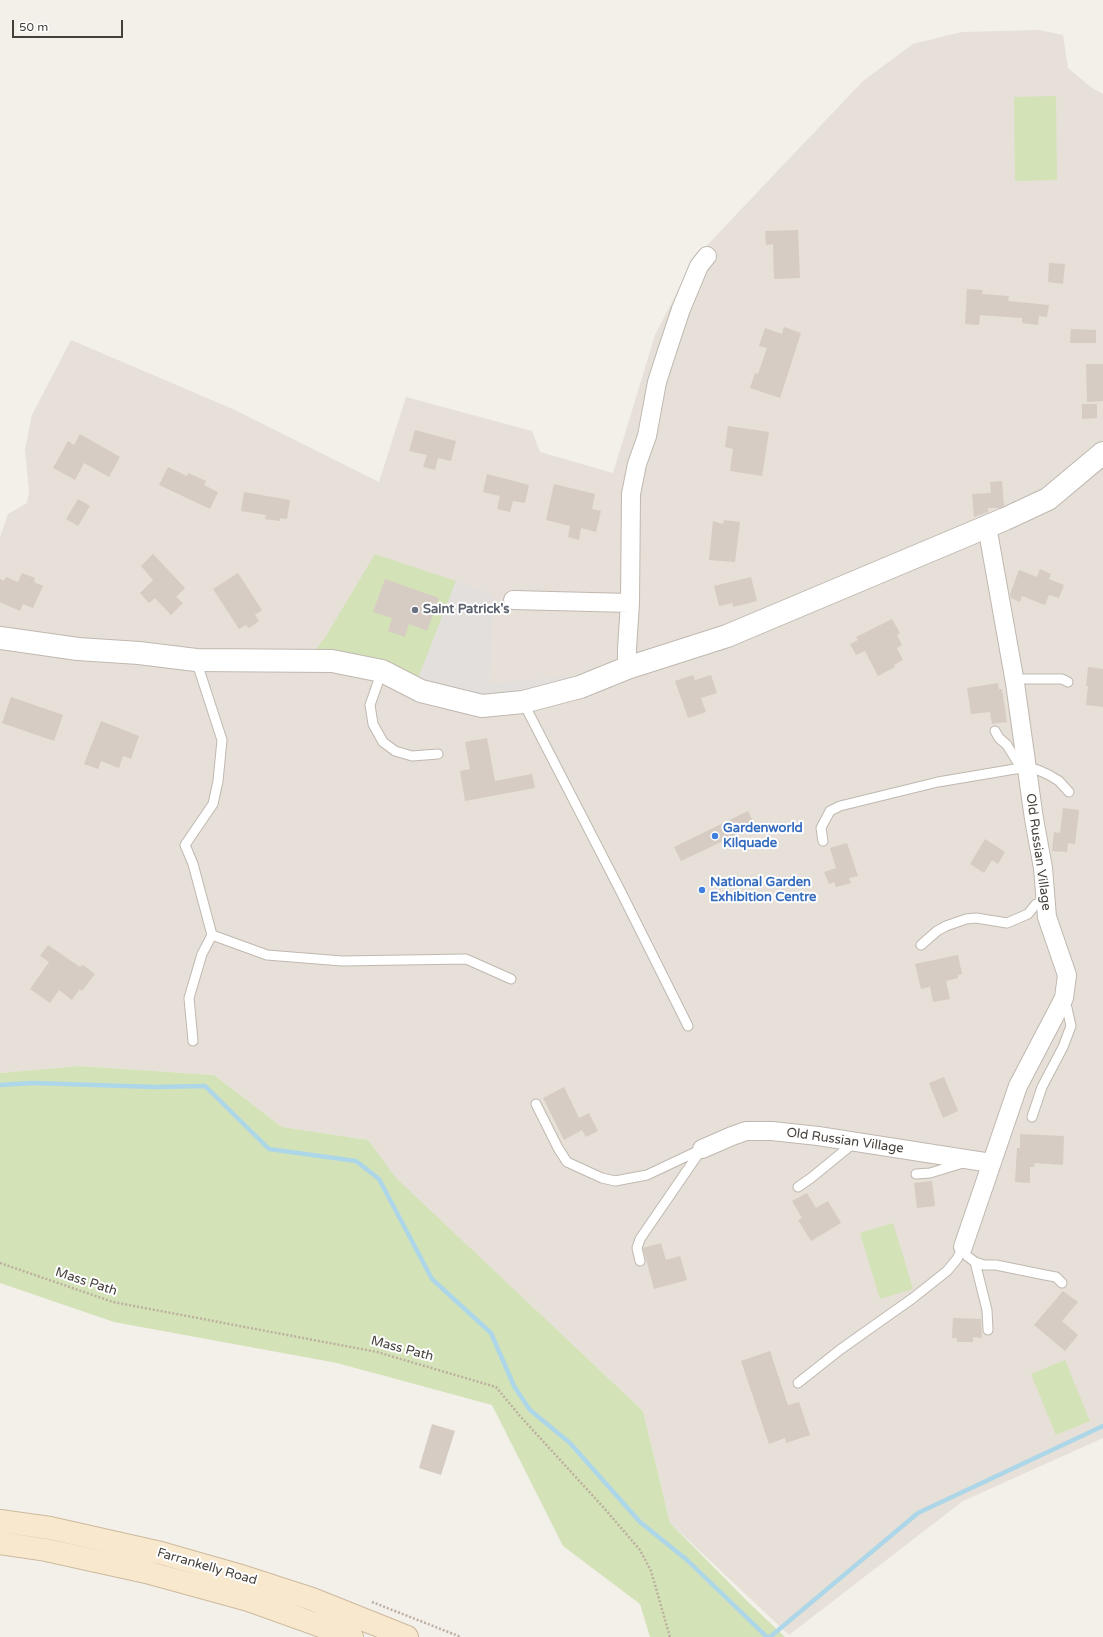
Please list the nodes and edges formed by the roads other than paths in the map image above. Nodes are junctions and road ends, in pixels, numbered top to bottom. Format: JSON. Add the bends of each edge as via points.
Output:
{"nodes":[{"id":1,"x":707,"y":256,"type":"dead end"},
{"id":2,"x":1103,"y":453,"type":"edge"},
{"id":3,"x":987,"y":526,"type":"junction"},
{"id":4,"x":513,"y":600,"type":"dead end"},
{"id":5,"x":630,"y":603,"type":"junction"},
{"id":6,"x":0,"y":638,"type":"edge"},
{"id":7,"x":196,"y":660,"type":"junction"},
{"id":8,"x":627,"y":668,"type":"junction"},
{"id":9,"x":382,"y":671,"type":"junction"},
{"id":10,"x":1014,"y":679,"type":"junction"},
{"id":11,"x":1068,"y":682,"type":"dead end"},
{"id":12,"x":523,"y":702,"type":"junction"},
{"id":13,"x":995,"y":731,"type":"dead end"},
{"id":14,"x":438,"y":754,"type":"dead end"},
{"id":15,"x":1024,"y":767,"type":"junction"},
{"id":16,"x":1069,"y":792,"type":"dead end"},
{"id":17,"x":823,"y":841,"type":"dead end"},
{"id":18,"x":1044,"y":902,"type":"junction"},
{"id":19,"x":212,"y":935,"type":"junction"},
{"id":20,"x":921,"y":945,"type":"dead end"},
{"id":21,"x":511,"y":979,"type":"dead end"},
{"id":22,"x":1062,"y":1002,"type":"junction"},
{"id":23,"x":688,"y":1026,"type":"dead end"},
{"id":24,"x":193,"y":1041,"type":"dead end"},
{"id":25,"x":536,"y":1104,"type":"dead end"},
{"id":26,"x":1032,"y":1117,"type":"dead end"},
{"id":27,"x":855,"y":1142,"type":"junction"},
{"id":28,"x":702,"y":1149,"type":"junction"},
{"id":29,"x":967,"y":1159,"type":"junction"},
{"id":30,"x":991,"y":1163,"type":"junction"},
{"id":31,"x":916,"y":1174,"type":"dead end"},
{"id":32,"x":798,"y":1187,"type":"dead end"},
{"id":33,"x":963,"y":1247,"type":"junction"},
{"id":34,"x":640,"y":1261,"type":"dead end"},
{"id":35,"x":975,"y":1262,"type":"junction"},
{"id":36,"x":1062,"y":1283,"type":"dead end"},
{"id":37,"x":988,"y":1330,"type":"dead end"},
{"id":38,"x":798,"y":1383,"type":"dead end"},
{"id":39,"x":0,"y":1521,"type":"edge"},
{"id":40,"x":0,"y":1543,"type":"edge"},
{"id":41,"x":352,"y":1637,"type":"edge"},
{"id":42,"x":407,"y":1637,"type":"edge"}],
"edges":[{"from":1,"to":5,"type":"street","via":[[699,266],[681,309],[657,382],[647,436],[637,464],[631,494]]},
{"from":2,"to":3,"type":"street","via":[[1048,499]]},
{"from":3,"to":8,"type":"street","via":[[727,636]]},
{"from":3,"to":10,"type":"street","name":"Old Russian Village"},
{"from":4,"to":5,"type":"street"},
{"from":5,"to":8,"type":"street"},
{"from":6,"to":7,"type":"street","via":[[78,649]]},
{"from":7,"to":9,"type":"street","via":[[332,661]]},
{"from":7,"to":19,"type":"lane","via":[[222,740],[218,780],[212,804],[185,845],[193,864]]},
{"from":8,"to":12,"type":"street","via":[[580,687]]},
{"from":9,"to":12,"type":"street","via":[[421,691],[482,706]]},
{"from":9,"to":14,"type":"lane","via":[[370,705],[373,724],[383,742],[395,751],[412,756]]},
{"from":10,"to":11,"type":"lane"},
{"from":10,"to":15,"type":"street","name":"Old Russian Village"},
{"from":12,"to":23,"type":"lane"},
{"from":13,"to":15,"type":"lane"},
{"from":15,"to":16,"type":"lane","via":[[1049,775]]},
{"from":15,"to":17,"type":"lane","via":[[938,782],[840,806],[830,811],[821,828]]},
{"from":15,"to":18,"type":"street","name":"Old Russian Village","via":[[1043,868]]},
{"from":18,"to":20,"type":"lane","via":[[1036,904],[1028,914],[1007,923],[966,919],[937,931]]},
{"from":18,"to":22,"type":"street","name":"Old Russian Village","via":[[1050,928],[1067,975]]},
{"from":19,"to":21,"type":"lane","via":[[267,955],[342,961],[466,959]]},
{"from":19,"to":24,"type":"lane","via":[[202,954],[189,998]]},
{"from":22,"to":26,"type":"lane","via":[[1067,1008],[1071,1026],[1042,1087]]},
{"from":22,"to":30,"type":"street","name":"Old Russian Village","via":[[1018,1086]]},
{"from":25,"to":28,"type":"lane","via":[[567,1162],[602,1178],[615,1181],[647,1175]]},
{"from":27,"to":28,"type":"street","name":"Old Russian Village","via":[[772,1131],[746,1132]]},
{"from":27,"to":29,"type":"street","name":"Old Russian Village"},
{"from":27,"to":32,"type":"lane"},
{"from":28,"to":34,"type":"lane","via":[[640,1239],[637,1248]]},
{"from":29,"to":30,"type":"street","name":"Old Russian Village"},
{"from":29,"to":31,"type":"lane","via":[[964,1163],[941,1170]]},
{"from":30,"to":33,"type":"street","name":"Old Russian Village"},
{"from":33,"to":35,"type":"lane","via":[[967,1256]]},
{"from":33,"to":38,"type":"lane","via":[[958,1259],[947,1271]]},
{"from":35,"to":36,"type":"lane","via":[[1045,1275]]},
{"from":35,"to":37,"type":"lane","via":[[987,1310]]},
{"from":39,"to":42,"type":"main road","name":"Farrankelly Road","via":[[50,1528],[147,1550],[238,1575],[312,1600]]},
{"from":40,"to":41,"type":"main road","name":"Farrankelly Road","via":[[46,1550],[146,1572],[248,1600]]}]}
